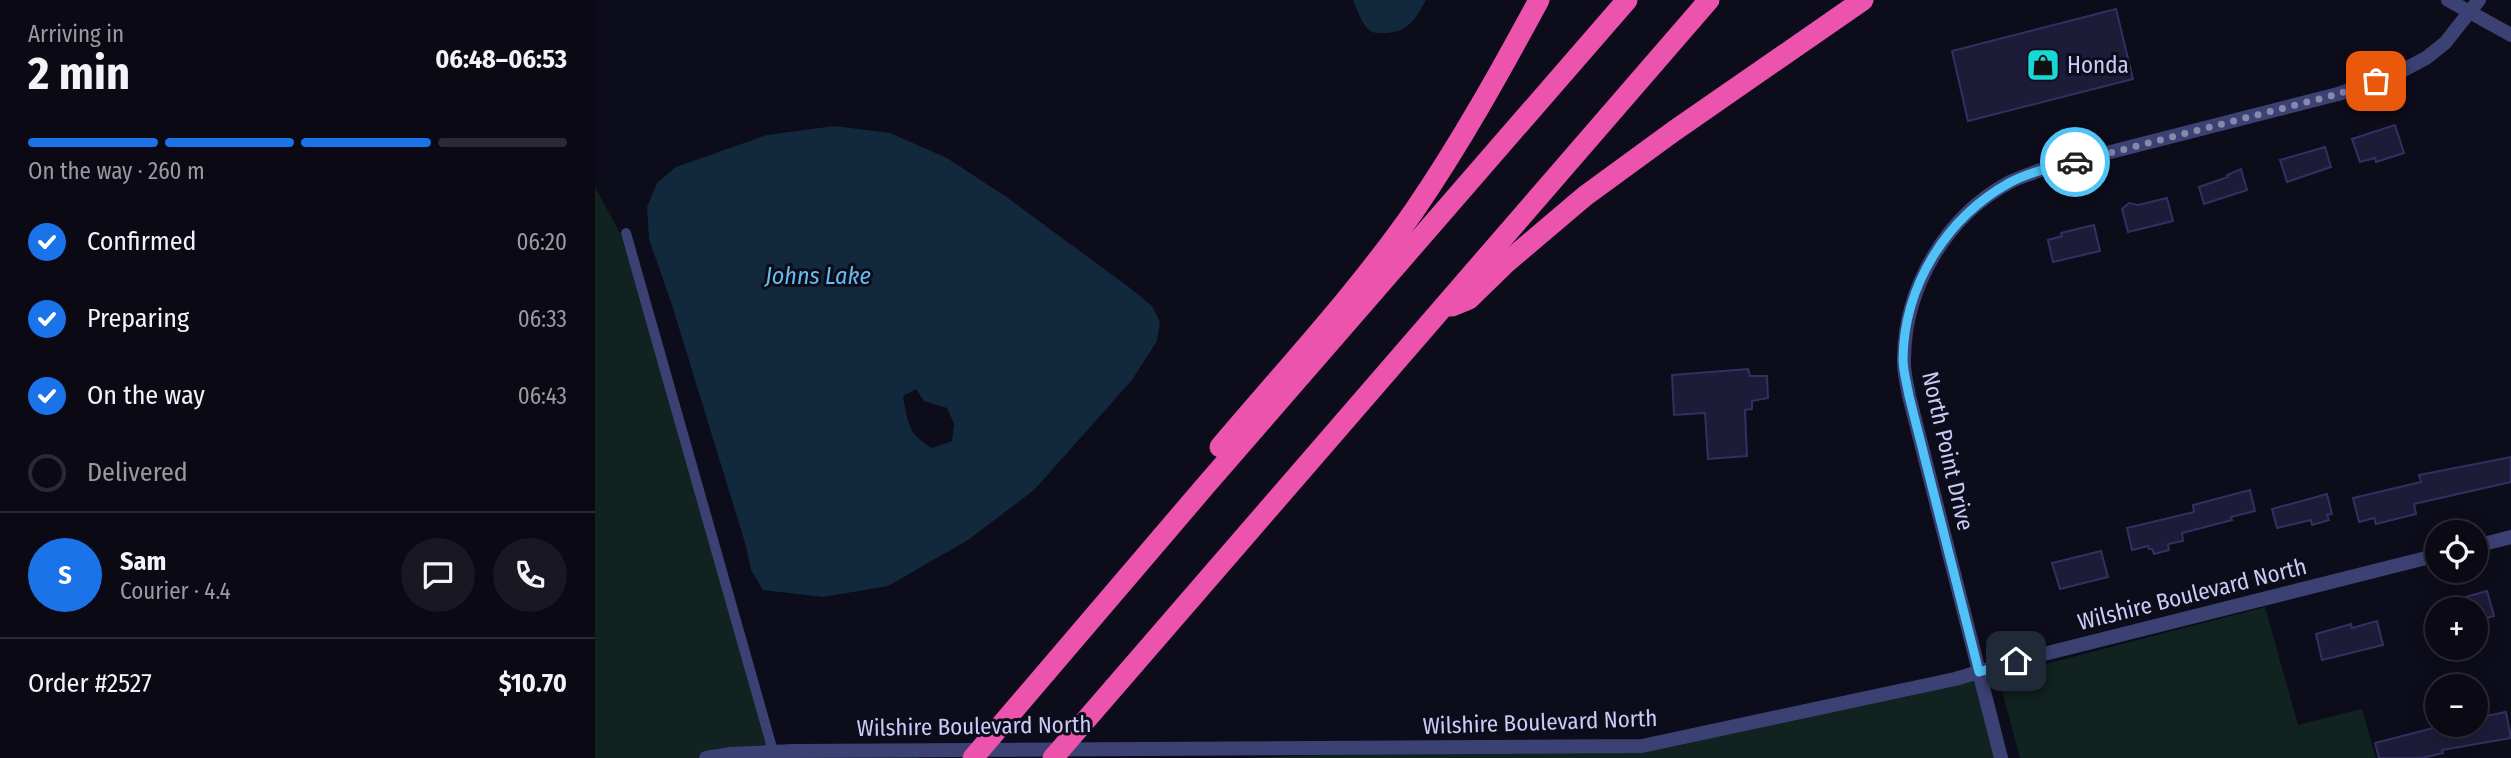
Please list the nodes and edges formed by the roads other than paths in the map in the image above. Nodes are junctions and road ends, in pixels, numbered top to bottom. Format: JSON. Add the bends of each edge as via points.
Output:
{"nodes":[{"id":1,"x":1539,"y":0,"type":"edge"},
{"id":2,"x":1627,"y":0,"type":"edge"},
{"id":3,"x":1709,"y":0,"type":"edge"},
{"id":4,"x":1863,"y":0,"type":"edge"},
{"id":5,"x":2448,"y":0,"type":"edge"},
{"id":6,"x":2479,"y":0,"type":"edge"},
{"id":7,"x":2470,"y":13,"type":"junction"},
{"id":8,"x":2511,"y":35,"type":"edge"},
{"id":9,"x":626,"y":233,"type":"dead end"},
{"id":10,"x":1440,"y":310,"type":"junction"},
{"id":11,"x":1206,"y":485,"type":"junction"},
{"id":12,"x":2511,"y":537,"type":"edge"},
{"id":13,"x":2488,"y":543,"type":"edge"},
{"id":14,"x":2425,"y":558,"type":"edge"},
{"id":15,"x":1979,"y":672,"type":"junction"},
{"id":16,"x":773,"y":751,"type":"junction"},
{"id":17,"x":1305,"y":752,"type":"edge"},
{"id":18,"x":706,"y":758,"type":"edge"},
{"id":19,"x":972,"y":758,"type":"edge"},
{"id":20,"x":1053,"y":758,"type":"edge"},
{"id":21,"x":2001,"y":758,"type":"edge"}],
"edges":[{"from":1,"to":11,"type":"highway","via":[[1413,213],[1214,454]]},
{"from":2,"to":11,"type":"highway"},
{"from":3,"to":10,"type":"highway"},
{"from":4,"to":10,"type":"highway","via":[[1585,196],[1469,299]]},
{"from":5,"to":7,"type":"street"},
{"from":6,"to":7,"type":"street","name":"North Point Drive"},
{"from":7,"to":8,"type":"street"},
{"from":7,"to":15,"type":"street","name":"North Point Drive","via":[[2445,43],[2394,75],[2011,181],[1986,197],[1938,247],[1918,282],[1907,319],[1903,360]]},
{"from":9,"to":16,"type":"lane"},
{"from":10,"to":20,"type":"highway"},
{"from":11,"to":19,"type":"highway"},
{"from":12,"to":13,"type":"street"},
{"from":14,"to":15,"type":"street","name":"Wilshire Boulevard North"},
{"from":15,"to":17,"type":"street","name":"Wilshire Boulevard North","via":[[1642,747]]},
{"from":15,"to":21,"type":"street","name":"North Point Drive"},
{"from":16,"to":17,"type":"street","name":"Wilshire Boulevard North","via":[[1102,748]]},
{"from":16,"to":18,"type":"street","name":"Wilshire Boulevard North"}]}
